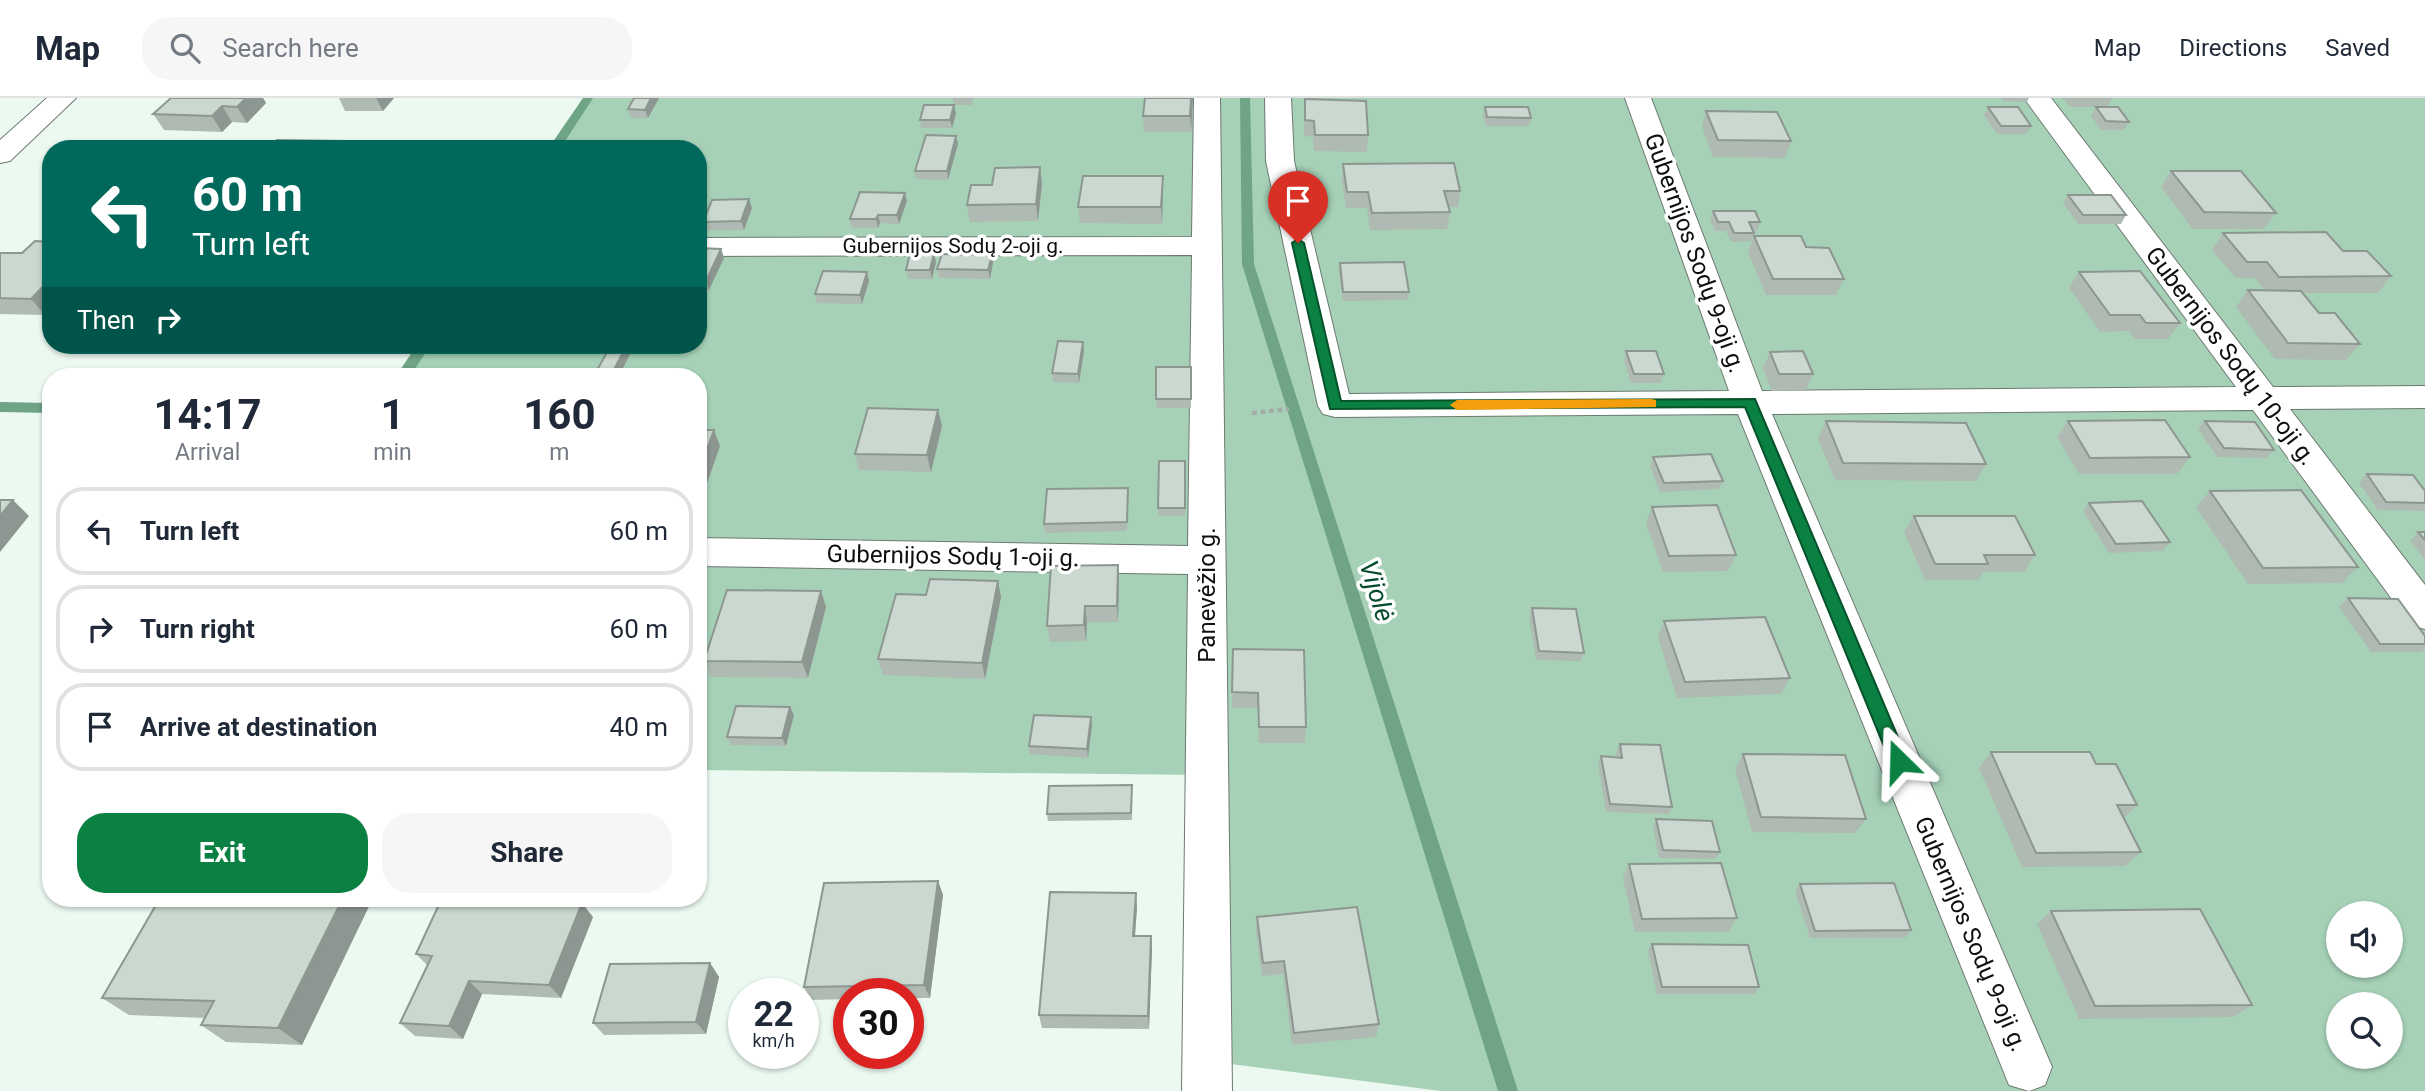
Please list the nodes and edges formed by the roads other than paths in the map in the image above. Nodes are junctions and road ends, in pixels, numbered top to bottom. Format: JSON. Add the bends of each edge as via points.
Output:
{"nodes":[{"id":1,"x":63,"y":98,"type":"edge"},
{"id":2,"x":1207,"y":98,"type":"edge"},
{"id":3,"x":1278,"y":98,"type":"edge"},
{"id":4,"x":1638,"y":98,"type":"edge"},
{"id":5,"x":2037,"y":98,"type":"edge"},
{"id":6,"x":0,"y":155,"type":"edge"},
{"id":7,"x":1207,"y":246,"type":"junction"},
{"id":8,"x":707,"y":247,"type":"edge"},
{"id":9,"x":2425,"y":397,"type":"edge"},
{"id":10,"x":2264,"y":400,"type":"junction"},
{"id":11,"x":1750,"y":403,"type":"junction"},
{"id":12,"x":707,"y":552,"type":"edge"},
{"id":13,"x":1207,"y":560,"type":"junction"},
{"id":14,"x":2425,"y":614,"type":"edge"},
{"id":15,"x":2027,"y":1068,"type":"dead end"},
{"id":16,"x":1207,"y":1091,"type":"edge"}],
"edges":[{"from":1,"to":6,"type":"street"},
{"from":2,"to":7,"type":"street","name":"Panevėžio g."},
{"from":3,"to":11,"type":"street","via":[[1280,161],[1335,406]]},
{"from":4,"to":11,"type":"street","name":"Gubernijos Sodų 9-oji g."},
{"from":5,"to":10,"type":"street","name":"Gubernijos Sodų 10-oji g."},
{"from":7,"to":8,"type":"street","name":"Gubernijos Sodų 2-oji g."},
{"from":7,"to":13,"type":"street","name":"Panevėžio g."},
{"from":9,"to":10,"type":"street"},
{"from":10,"to":11,"type":"street"},
{"from":10,"to":14,"type":"street","name":"Gubernijos Sodų 10-oji g."},
{"from":11,"to":15,"type":"street","name":"Gubernijos Sodų 9-oji g."},
{"from":12,"to":13,"type":"street","name":"Gubernijos Sodų 1-oji g."},
{"from":13,"to":16,"type":"street","name":"Panevėžio g."}]}
